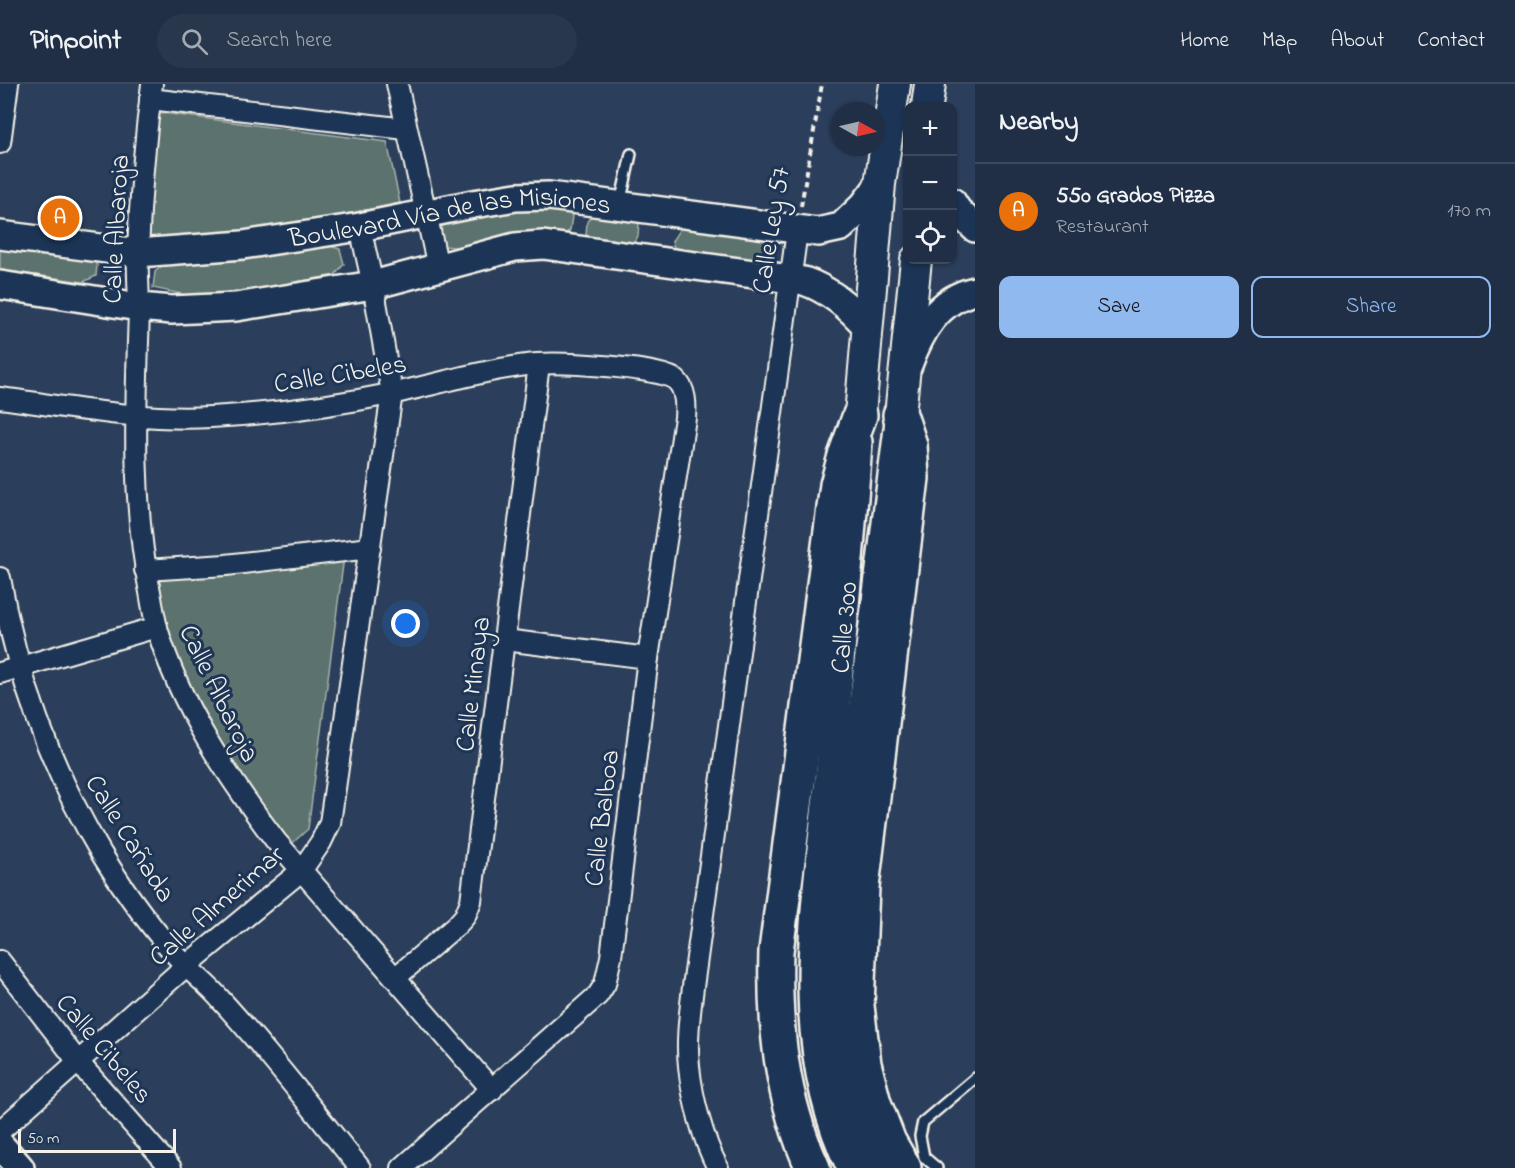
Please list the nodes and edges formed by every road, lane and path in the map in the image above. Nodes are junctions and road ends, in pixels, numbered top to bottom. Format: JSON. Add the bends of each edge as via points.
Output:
{"nodes":[{"id":1,"x":8,"y":84,"type":"edge"},
{"id":2,"x":397,"y":84,"type":"edge"},
{"id":3,"x":822,"y":84,"type":"edge"},
{"id":4,"x":895,"y":84,"type":"edge"},
{"id":5,"x":930,"y":84,"type":"edge"},
{"id":6,"x":151,"y":92,"type":"edge"},
{"id":7,"x":928,"y":102,"type":"edge"},
{"id":8,"x":406,"y":129,"type":"junction"},
{"id":9,"x":0,"y":137,"type":"edge"},
{"id":10,"x":631,"y":154,"type":"dead end"},
{"id":11,"x":880,"y":184,"type":"junction"},
{"id":12,"x":620,"y":205,"type":"junction"},
{"id":13,"x":957,"y":208,"type":"edge"},
{"id":14,"x":427,"y":213,"type":"junction"},
{"id":15,"x":360,"y":227,"type":"junction"},
{"id":16,"x":975,"y":228,"type":"edge"},
{"id":17,"x":796,"y":231,"type":"junction"},
{"id":18,"x":0,"y":235,"type":"edge"},
{"id":19,"x":138,"y":253,"type":"junction"},
{"id":20,"x":916,"y":264,"type":"edge"},
{"id":21,"x":438,"y":267,"type":"junction"},
{"id":22,"x":790,"y":279,"type":"junction"},
{"id":23,"x":0,"y":285,"type":"edge"},
{"id":24,"x":373,"y":285,"type":"junction"},
{"id":25,"x":975,"y":291,"type":"edge"},
{"id":26,"x":139,"y":308,"type":"junction"},
{"id":27,"x":868,"y":328,"type":"junction"},
{"id":28,"x":538,"y":364,"type":"junction"},
{"id":29,"x":905,"y":371,"type":"junction"},
{"id":30,"x":681,"y":387,"type":"joint"},
{"id":31,"x":392,"y":393,"type":"junction"},
{"id":32,"x":0,"y":398,"type":"edge"},
{"id":33,"x":900,"y":415,"type":"junction"},
{"id":34,"x":135,"y":416,"type":"junction"},
{"id":35,"x":860,"y":416,"type":"junction"},
{"id":36,"x":370,"y":548,"type":"junction"},
{"id":37,"x":145,"y":570,"type":"junction"},
{"id":38,"x":0,"y":578,"type":"edge"},
{"id":39,"x":157,"y":627,"type":"junction"},
{"id":40,"x":505,"y":640,"type":"junction"},
{"id":41,"x":648,"y":658,"type":"junction"},
{"id":42,"x":21,"y":666,"type":"junction"},
{"id":43,"x":0,"y":674,"type":"edge"},
{"id":44,"x":301,"y":871,"type":"junction"},
{"id":45,"x":0,"y":961,"type":"edge"},
{"id":46,"x":186,"y":966,"type":"junction"},
{"id":47,"x":395,"y":978,"type":"junction"},
{"id":48,"x":79,"y":1063,"type":"junction"},
{"id":49,"x":975,"y":1078,"type":"edge"},
{"id":50,"x":492,"y":1090,"type":"junction"},
{"id":51,"x":0,"y":1131,"type":"edge"},
{"id":52,"x":0,"y":1145,"type":"edge"},
{"id":53,"x":916,"y":1162,"type":"edge"},
{"id":54,"x":20,"y":1168,"type":"edge"},
{"id":55,"x":171,"y":1168,"type":"edge"},
{"id":56,"x":360,"y":1168,"type":"edge"},
{"id":57,"x":402,"y":1168,"type":"edge"},
{"id":58,"x":718,"y":1168,"type":"edge"},
{"id":59,"x":813,"y":1168,"type":"edge"},
{"id":60,"x":851,"y":1168,"type":"edge"},
{"id":61,"x":877,"y":1168,"type":"edge"},
{"id":62,"x":937,"y":1168,"type":"edge"}],
"edges":[{"from":1,"to":9,"type":"street"},
{"from":2,"to":8,"type":"street"},
{"from":3,"to":17,"type":"path","name":"Calle Ley 57"},
{"from":4,"to":11,"type":"main road","name":"Calle 300"},
{"from":5,"to":7,"type":"main road"},
{"from":6,"to":8,"type":"street"},
{"from":6,"to":19,"type":"street","name":"Calle Albaroja"},
{"from":8,"to":14,"type":"street"},
{"from":10,"to":12,"type":"lane"},
{"from":11,"to":17,"type":"street","name":"Boulevard Vía de las Misiones","via":[[841,227],[819,232]]},
{"from":11,"to":27,"type":"main road","name":"Calle 300"},
{"from":12,"to":14,"type":"street","name":"Boulevard Vía de las Misiones","via":[[549,196],[516,197]]},
{"from":12,"to":17,"type":"street","name":"Boulevard Vía de las Misiones"},
{"from":13,"to":16,"type":"street"},
{"from":14,"to":15,"type":"street","name":"Boulevard Vía de las Misiones"},
{"from":14,"to":21,"type":"street"},
{"from":15,"to":19,"type":"street","name":"Boulevard Vía de las Misiones","via":[[243,244]]},
{"from":15,"to":24,"type":"street","name":"Calle Almerimar"},
{"from":17,"to":22,"type":"street","name":"Calle Ley 57"},
{"from":18,"to":19,"type":"street","name":"Boulevard Vía de las Misiones"},
{"from":19,"to":26,"type":"street","name":"Calle Albaroja"},
{"from":20,"to":29,"type":"main road","name":"Calle 300"},
{"from":21,"to":22,"type":"street","name":"Boulevard Vía de las Misiones","via":[[515,247],[543,245]]},
{"from":21,"to":24,"type":"street","name":"Boulevard Vía de las Misiones"},
{"from":22,"to":27,"type":"street","name":"Boulevard Vía de las Misiones","via":[[820,286],[843,302]]},
{"from":22,"to":58,"type":"street","name":"Calle Ley 57","via":[[689,1027],[688,1065],[696,1105]]},
{"from":23,"to":26,"type":"street","name":"Boulevard Vía de las Misiones"},
{"from":24,"to":26,"type":"street","name":"Boulevard Vía de las Misiones","via":[[236,307]]},
{"from":24,"to":31,"type":"street","name":"Calle Almerimar"},
{"from":25,"to":29,"type":"street","via":[[943,307],[928,323]]},
{"from":26,"to":34,"type":"street","name":"Calle Albaroja"},
{"from":27,"to":35,"type":"main road","name":"Calle 300"},
{"from":28,"to":30,"type":"street","name":"Calle Cibeles","via":[[598,366],[667,375]]},
{"from":28,"to":31,"type":"street","name":"Calle Cibeles"},
{"from":28,"to":40,"type":"street","name":"Calle Minaya"},
{"from":29,"to":33,"type":"main road","name":"Calle 300"},
{"from":30,"to":41,"type":"street","name":"Calle Balboa","via":[[685,418]]},
{"from":31,"to":34,"type":"street","name":"Calle Cibeles","via":[[214,417]]},
{"from":31,"to":36,"type":"street","name":"Calle Almerimar"},
{"from":32,"to":34,"type":"street","name":"Calle Cibeles"},
{"from":33,"to":53,"type":"highway","via":[[910,445],[912,478],[862,887],[857,1006],[864,1064],[874,1103],[889,1142]]},
{"from":33,"to":61,"type":"street","name":"Calle 300","via":[[840,883],[836,959],[835,1033],[859,1128]]},
{"from":34,"to":37,"type":"street","name":"Calle Albaroja","via":[[138,514]]},
{"from":35,"to":59,"type":"highway","via":[[837,485],[776,951],[780,1062],[796,1126]]},
{"from":35,"to":60,"type":"street","name":"Calle 300","via":[[812,965],[812,1023],[819,1070],[840,1145]]},
{"from":36,"to":37,"type":"street"},
{"from":36,"to":44,"type":"street","name":"Calle Almerimar","via":[[330,823]]},
{"from":37,"to":39,"type":"street","name":"Calle Albaroja"},
{"from":38,"to":42,"type":"street","name":"Calle Cañada"},
{"from":39,"to":42,"type":"street"},
{"from":39,"to":44,"type":"street","name":"Calle Albaroja","via":[[179,685],[223,768]]},
{"from":40,"to":41,"type":"street"},
{"from":40,"to":47,"type":"street","name":"Calle Minaya","via":[[471,901],[457,925]]},
{"from":41,"to":50,"type":"street","name":"Calle Balboa","via":[[605,984],[598,995]]},
{"from":42,"to":43,"type":"street"},
{"from":42,"to":46,"type":"street","name":"Calle Cañada","via":[[34,712],[70,797],[141,911]]},
{"from":44,"to":46,"type":"street","name":"Calle Almerimar"},
{"from":44,"to":47,"type":"street","name":"Calle Albaroja"},
{"from":45,"to":48,"type":"street","name":"Calle Cibeles"},
{"from":46,"to":48,"type":"street","name":"Calle Almerimar"},
{"from":46,"to":56,"type":"street","name":"Calle Cañada","via":[[228,1008]]},
{"from":47,"to":50,"type":"street","name":"Calle Albaroja"},
{"from":48,"to":51,"type":"street","name":"Calle Almerimar"},
{"from":48,"to":55,"type":"street","name":"Calle Cibeles"},
{"from":49,"to":53,"type":"lane","via":[[922,1122]]},
{"from":50,"to":57,"type":"street","name":"Calle Balboa"},
{"from":52,"to":54,"type":"street"},
{"from":53,"to":62,"type":"lane"}]}
